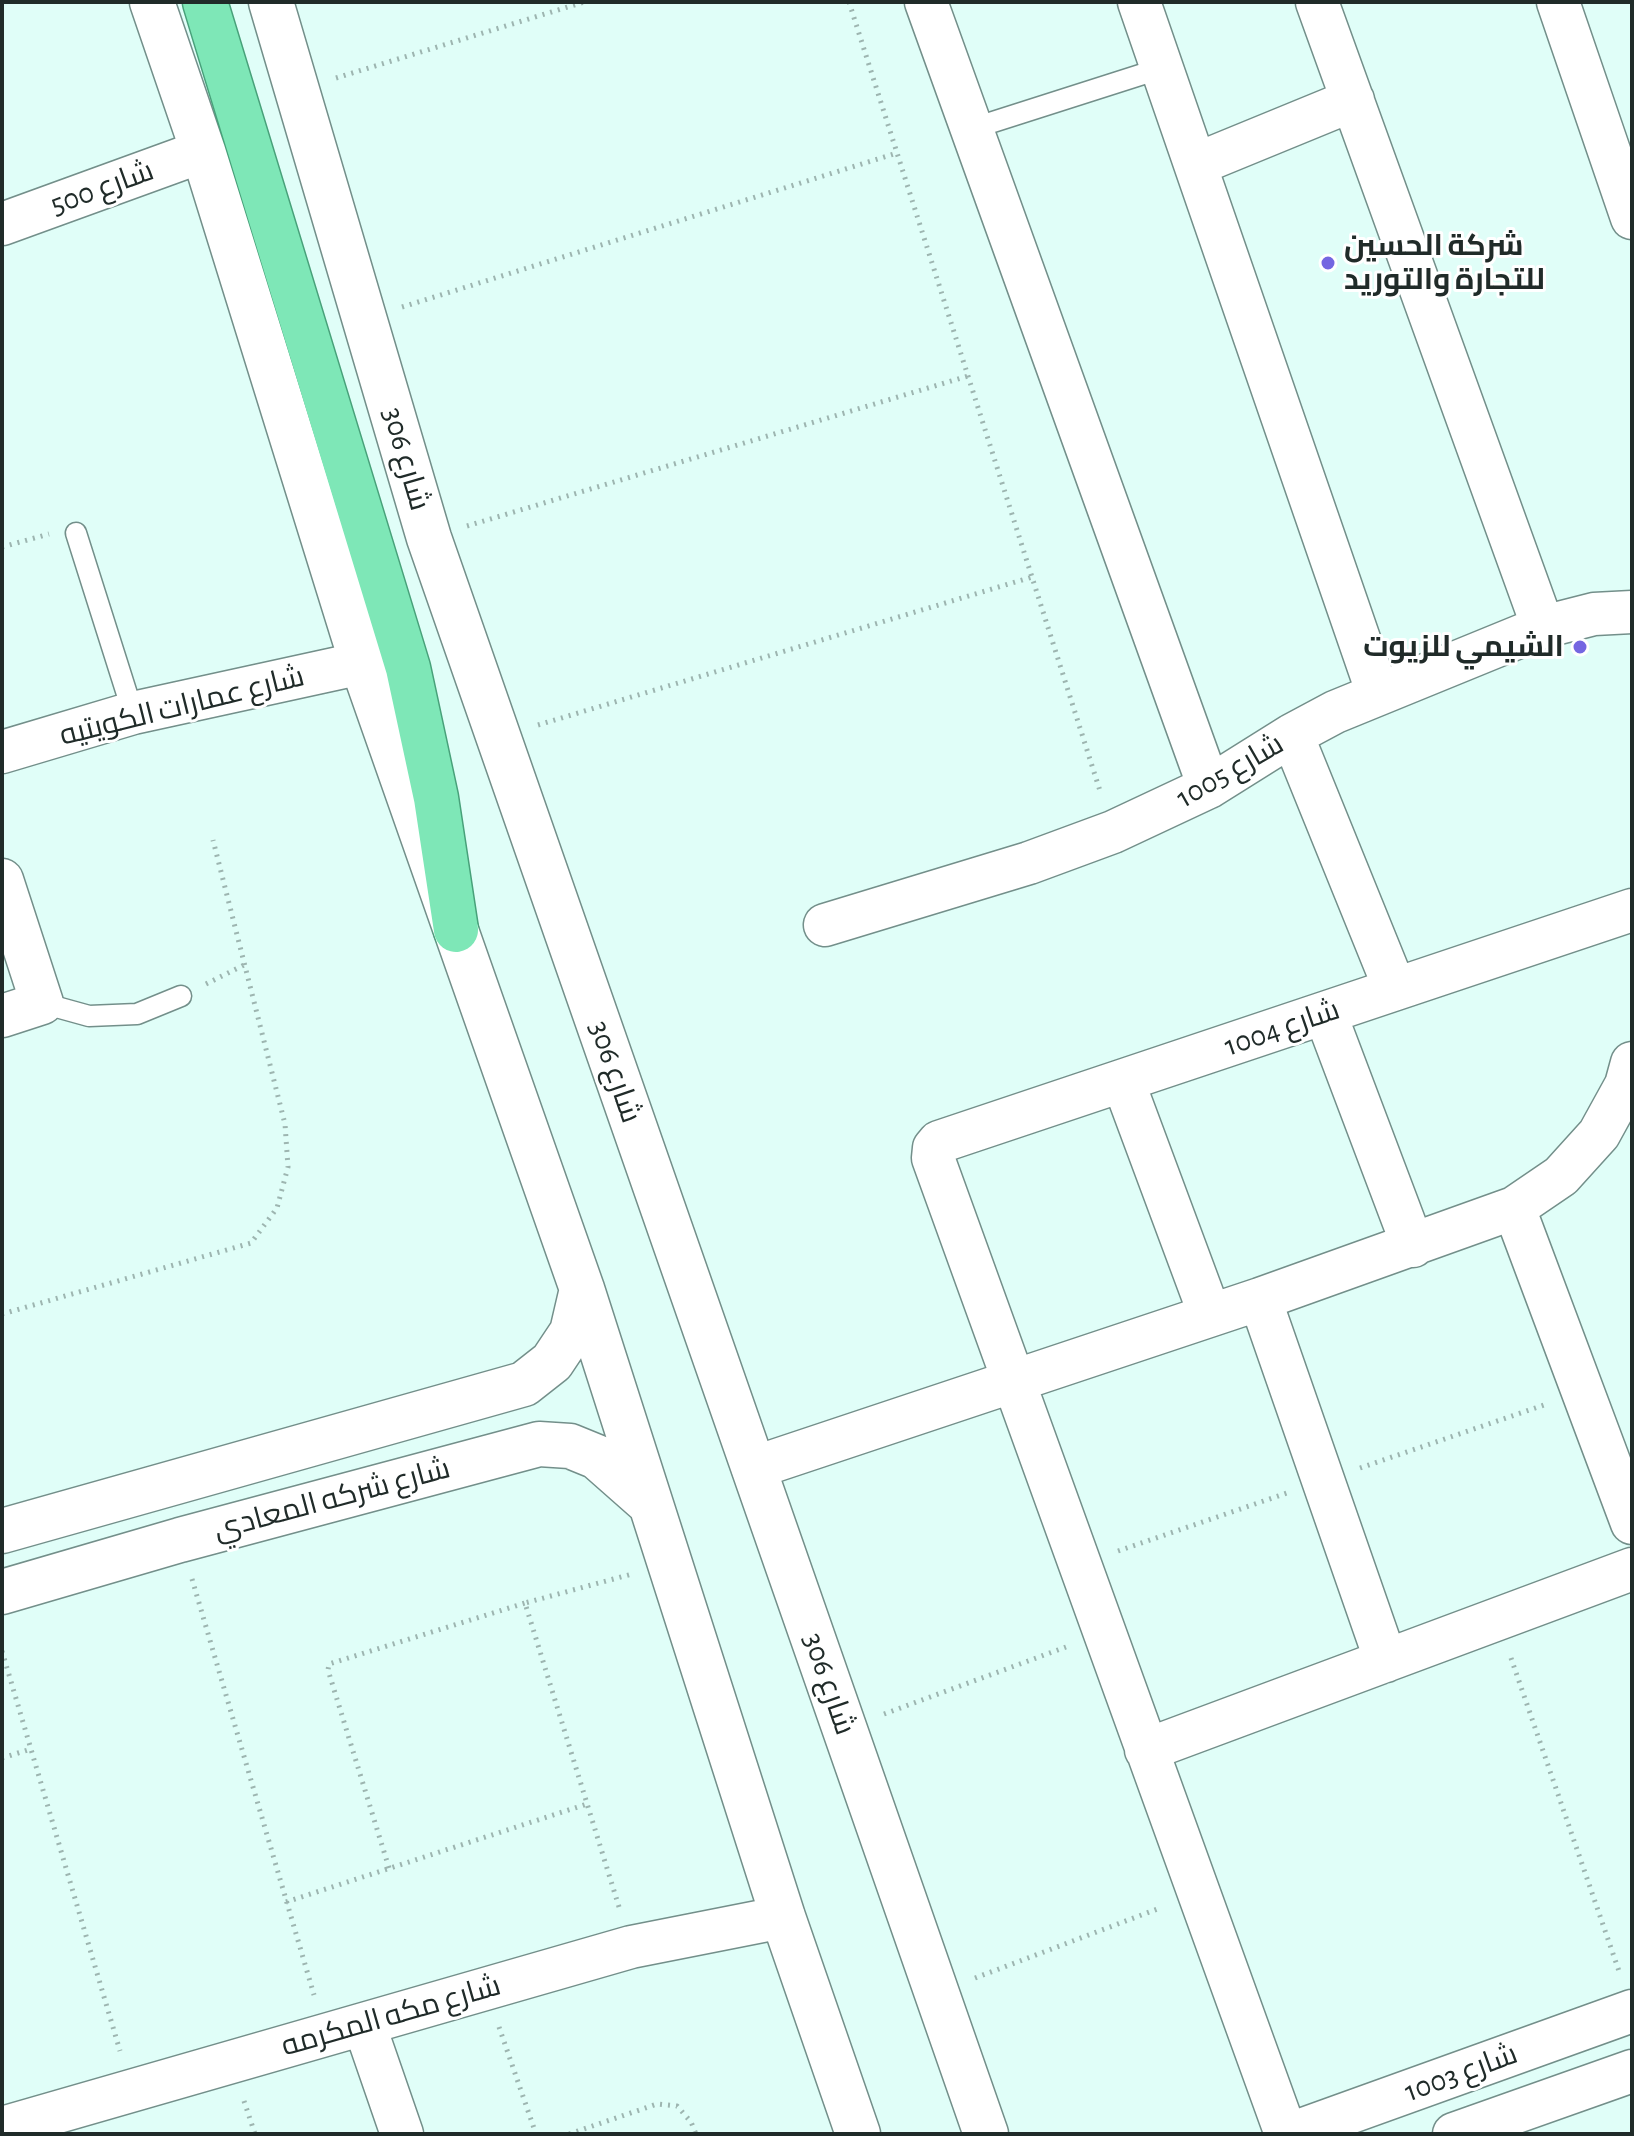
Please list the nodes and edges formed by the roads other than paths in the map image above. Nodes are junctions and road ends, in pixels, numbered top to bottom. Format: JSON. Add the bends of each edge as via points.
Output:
{"nodes":[{"id":1,"x":152,"y":2,"type":"edge"},
{"id":2,"x":205,"y":2,"type":"edge"},
{"id":3,"x":271,"y":2,"type":"edge"},
{"id":4,"x":926,"y":2,"type":"edge"},
{"id":5,"x":1139,"y":2,"type":"edge"},
{"id":6,"x":1317,"y":2,"type":"edge"},
{"id":7,"x":1558,"y":2,"type":"edge"},
{"id":8,"x":1162,"y":68,"type":"junction"},
{"id":9,"x":1353,"y":100,"type":"junction"},
{"id":10,"x":971,"y":129,"type":"junction"},
{"id":11,"x":203,"y":151,"type":"junction"},
{"id":12,"x":1197,"y":164,"type":"junction"},
{"id":13,"x":1632,"y":218,"type":"edge"},
{"id":14,"x":2,"y":224,"type":"edge"},
{"id":15,"x":76,"y":533,"type":"road end"},
{"id":16,"x":1632,"y":612,"type":"edge"},
{"id":17,"x":1543,"y":627,"type":"junction"},
{"id":18,"x":362,"y":663,"type":"junction"},
{"id":19,"x":1378,"y":694,"type":"junction"},
{"id":20,"x":133,"y":713,"type":"junction"},
{"id":21,"x":1292,"y":735,"type":"junction"},
{"id":22,"x":2,"y":752,"type":"edge"},
{"id":23,"x":1209,"y":787,"type":"junction"},
{"id":24,"x":2,"y":880,"type":"edge"},
{"id":25,"x":1631,"y":916,"type":"edge"},
{"id":26,"x":825,"y":925,"type":"dead end"},
{"id":27,"x":456,"y":930,"type":"junction"},
{"id":28,"x":1395,"y":989,"type":"junction"},
{"id":29,"x":181,"y":996,"type":"road end"},
{"id":30,"x":42,"y":1003,"type":"junction"},
{"id":31,"x":1325,"y":1013,"type":"junction"},
{"id":32,"x":2,"y":1016,"type":"edge"},
{"id":33,"x":1630,"y":1078,"type":"edge"},
{"id":34,"x":1123,"y":1081,"type":"junction"},
{"id":35,"x":1514,"y":1208,"type":"junction"},
{"id":36,"x":1413,"y":1246,"type":"junction"},
{"id":37,"x":582,"y":1289,"type":"junction"},
{"id":38,"x":1260,"y":1299,"type":"junction"},
{"id":39,"x":1210,"y":1315,"type":"junction"},
{"id":40,"x":1013,"y":1382,"type":"junction"},
{"id":41,"x":753,"y":1468,"type":"junction"},
{"id":42,"x":648,"y":1503,"type":"junction"},
{"id":43,"x":1632,"y":1523,"type":"edge"},
{"id":44,"x":2,"y":1531,"type":"edge"},
{"id":45,"x":1632,"y":1569,"type":"edge"},
{"id":46,"x":2,"y":1592,"type":"edge"},
{"id":47,"x":1386,"y":1661,"type":"junction"},
{"id":48,"x":1146,"y":1750,"type":"junction"},
{"id":49,"x":783,"y":1917,"type":"junction"},
{"id":50,"x":1627,"y":1995,"type":"edge"},
{"id":51,"x":345,"y":2030,"type":"junction"},
{"id":52,"x":1632,"y":2071,"type":"edge"},
{"id":53,"x":2,"y":2128,"type":"edge"},
{"id":54,"x":1476,"y":2130,"type":"edge"},
{"id":55,"x":402,"y":2134,"type":"edge"},
{"id":56,"x":858,"y":2134,"type":"edge"},
{"id":57,"x":986,"y":2134,"type":"edge"},
{"id":58,"x":1288,"y":2134,"type":"edge"}],
"edges":[{"from":1,"to":11,"type":"street"},
{"from":2,"to":27,"type":"highway","via":[[408,668],[436,798]]},
{"from":3,"to":41,"type":"street","name":"شارع 306","via":[[429,538]]},
{"from":4,"to":10,"type":"street"},
{"from":5,"to":8,"type":"street"},
{"from":6,"to":9,"type":"street"},
{"from":7,"to":13,"type":"street"},
{"from":8,"to":10,"type":"lane"},
{"from":8,"to":12,"type":"street"},
{"from":9,"to":12,"type":"street"},
{"from":9,"to":17,"type":"street"},
{"from":10,"to":23,"type":"street"},
{"from":11,"to":14,"type":"street","name":"شارع 500"},
{"from":11,"to":18,"type":"street"},
{"from":12,"to":19,"type":"street"},
{"from":15,"to":20,"type":"lane"},
{"from":16,"to":17,"type":"street","name":"شارع 1005","via":[[1594,614]]},
{"from":17,"to":19,"type":"street","name":"شارع 1005"},
{"from":18,"to":20,"type":"street","name":"شارع عمارات الكويتيه"},
{"from":18,"to":27,"type":"street"},
{"from":19,"to":21,"type":"street","name":"شارع 1005"},
{"from":20,"to":22,"type":"street","name":"شارع عمارات الكويتيه"},
{"from":21,"to":23,"type":"street","name":"شارع 1005"},
{"from":21,"to":28,"type":"street"},
{"from":23,"to":26,"type":"street","name":"شارع 1005","via":[[1113,832],[1029,863]]},
{"from":24,"to":30,"type":"street"},
{"from":25,"to":28,"type":"street","name":"شارع 1004"},
{"from":27,"to":37,"type":"street"},
{"from":28,"to":31,"type":"street","name":"شارع 1004"},
{"from":29,"to":30,"type":"lane","via":[[137,1014],[105,1016]]},
{"from":30,"to":32,"type":"street"},
{"from":31,"to":34,"type":"street","name":"شارع 1004"},
{"from":31,"to":36,"type":"street"},
{"from":33,"to":35,"type":"street","via":[[1599,1134],[1561,1176]]},
{"from":34,"to":39,"type":"street"},
{"from":34,"to":40,"type":"street","name":"شارع 1004","via":[[934,1148],[933,1158]]},
{"from":35,"to":36,"type":"street"},
{"from":35,"to":43,"type":"street"},
{"from":36,"to":38,"type":"street"},
{"from":37,"to":42,"type":"street"},
{"from":37,"to":44,"type":"street","name":"شارع شركه المعادي","via":[[572,1332],[552,1362],[524,1384]]},
{"from":38,"to":39,"type":"street"},
{"from":38,"to":47,"type":"street"},
{"from":39,"to":40,"type":"street"},
{"from":40,"to":41,"type":"street"},
{"from":40,"to":48,"type":"street"},
{"from":41,"to":57,"type":"street","name":"شارع 306"},
{"from":42,"to":46,"type":"street","name":"شارع شركه المعادي","via":[[597,1457],[570,1446],[539,1444]]},
{"from":42,"to":49,"type":"street"},
{"from":45,"to":47,"type":"street"},
{"from":47,"to":48,"type":"street"},
{"from":48,"to":58,"type":"street"},
{"from":49,"to":51,"type":"street","name":"شارع مكه المكرمه","via":[[631,1947]]},
{"from":49,"to":56,"type":"street"},
{"from":50,"to":58,"type":"street","name":"شارع 1003"},
{"from":51,"to":53,"type":"street","name":"شارع مكه المكرمه"},
{"from":51,"to":55,"type":"street"},
{"from":52,"to":54,"type":"street","name":"شارع 1003"}]}
